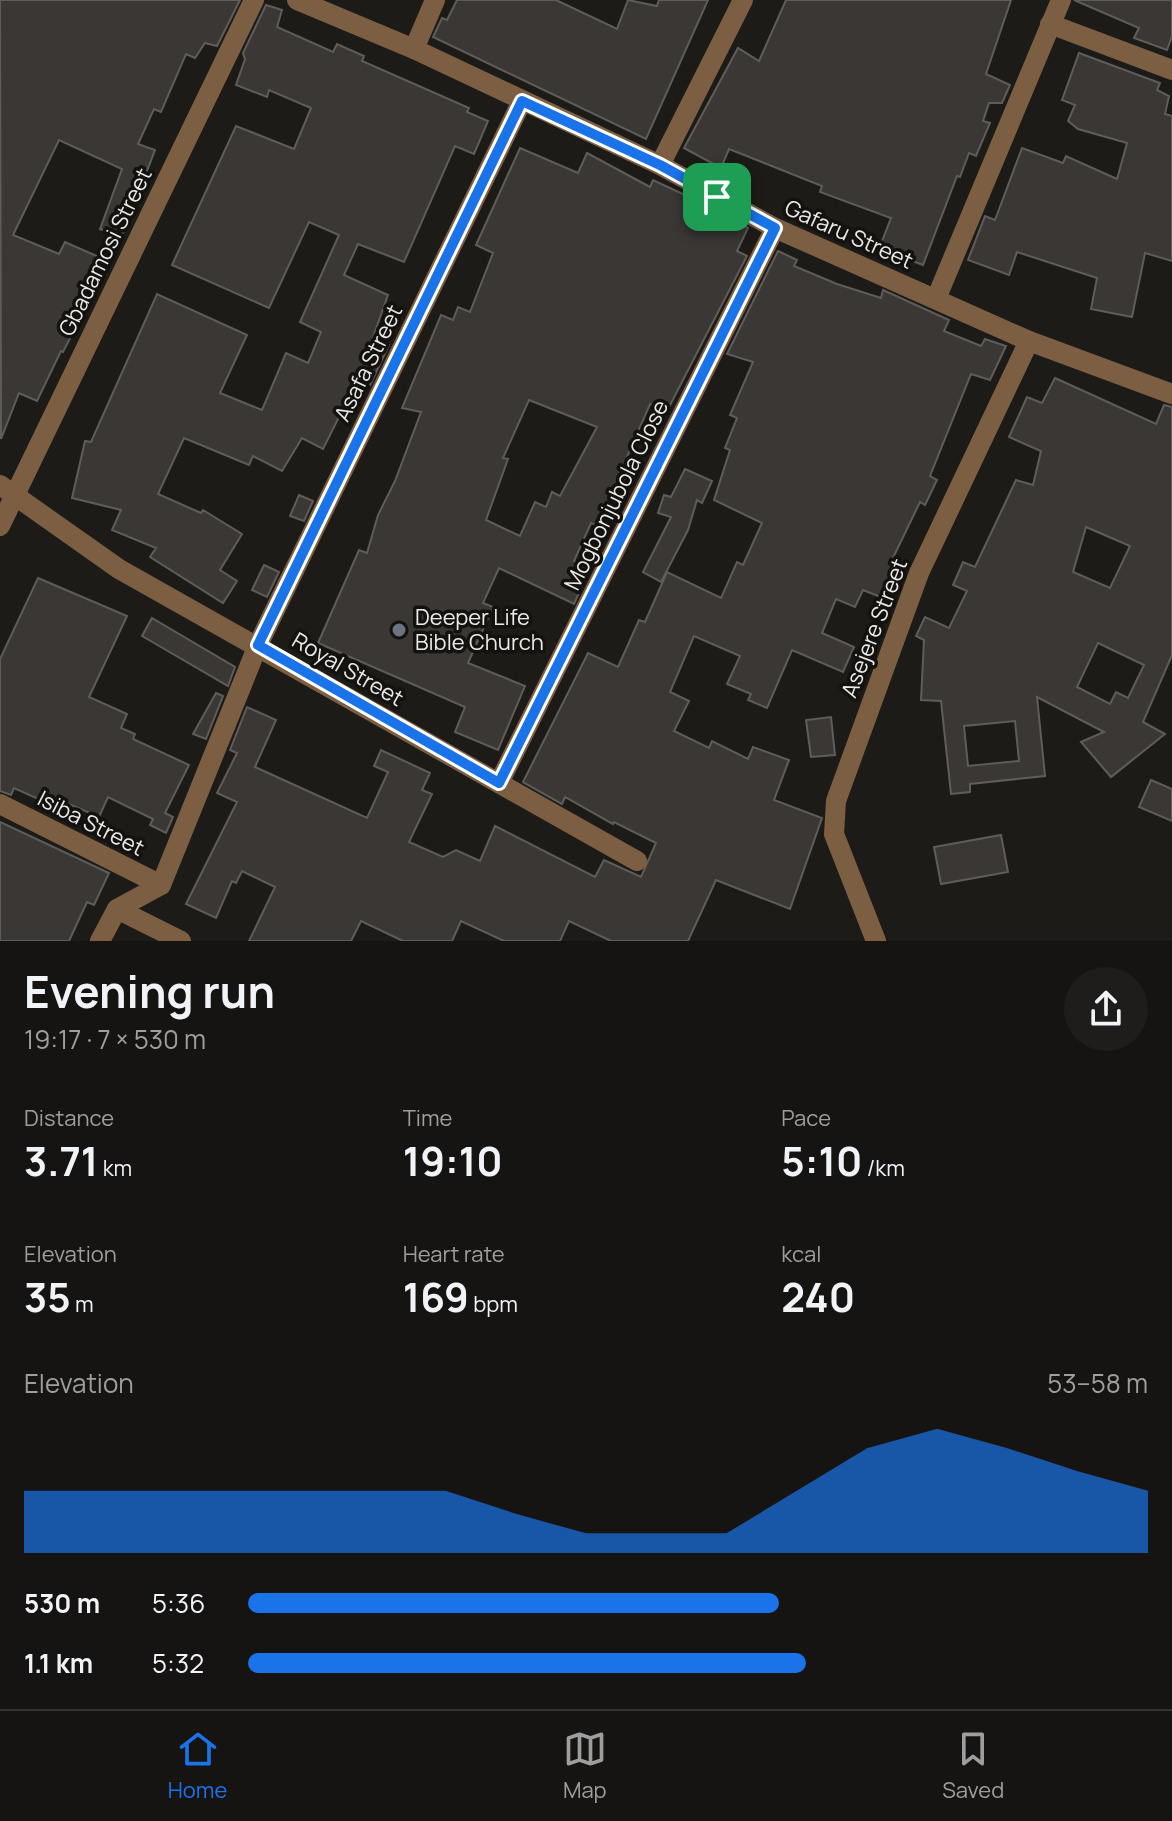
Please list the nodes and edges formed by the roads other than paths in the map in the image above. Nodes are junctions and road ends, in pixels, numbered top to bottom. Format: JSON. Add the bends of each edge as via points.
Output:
{"nodes":[{"id":1,"x":254,"y":0,"type":"edge"},
{"id":2,"x":297,"y":0,"type":"edge"},
{"id":3,"x":435,"y":0,"type":"edge"},
{"id":4,"x":743,"y":0,"type":"edge"},
{"id":5,"x":1061,"y":0,"type":"edge"},
{"id":6,"x":1050,"y":24,"type":"junction"},
{"id":7,"x":414,"y":49,"type":"junction"},
{"id":8,"x":1172,"y":70,"type":"edge"},
{"id":9,"x":522,"y":101,"type":"junction"},
{"id":10,"x":660,"y":165,"type":"junction"},
{"id":11,"x":775,"y":228,"type":"junction"},
{"id":12,"x":936,"y":299,"type":"junction"},
{"id":13,"x":1029,"y":341,"type":"junction"},
{"id":14,"x":1172,"y":394,"type":"edge"},
{"id":15,"x":7,"y":490,"type":"edge"},
{"id":16,"x":0,"y":526,"type":"edge"},
{"id":17,"x":258,"y":645,"type":"junction"},
{"id":18,"x":499,"y":783,"type":"junction"},
{"id":19,"x":0,"y":804,"type":"edge"},
{"id":20,"x":637,"y":861,"type":"dead end"},
{"id":21,"x":161,"y":885,"type":"junction"},
{"id":22,"x":117,"y":909,"type":"junction"},
{"id":23,"x":100,"y":941,"type":"edge"},
{"id":24,"x":181,"y":941,"type":"edge"},
{"id":25,"x":876,"y":941,"type":"edge"}],
"edges":[{"from":1,"to":15,"type":"street","name":"Gbadamosi Street"},
{"from":2,"to":7,"type":"street","name":"Gafaru Street"},
{"from":3,"to":7,"type":"street"},
{"from":4,"to":10,"type":"street"},
{"from":5,"to":6,"type":"street"},
{"from":6,"to":8,"type":"street"},
{"from":6,"to":12,"type":"street"},
{"from":7,"to":9,"type":"street","name":"Gafaru Street"},
{"from":9,"to":10,"type":"street","name":"Gafaru Street"},
{"from":9,"to":17,"type":"street","name":"Asafa Street"},
{"from":10,"to":11,"type":"street","name":"Gafaru Street"},
{"from":11,"to":12,"type":"street","name":"Gafaru Street"},
{"from":11,"to":18,"type":"street","name":"Mogbonjubola Close"},
{"from":12,"to":13,"type":"street","name":"Gafaru Street"},
{"from":13,"to":14,"type":"street","name":"Gafaru Street"},
{"from":13,"to":25,"type":"street","name":"Asejere Street","via":[[919,573],[836,801],[834,834]]},
{"from":15,"to":16,"type":"street","name":"Gbadamosi Street"},
{"from":15,"to":17,"type":"street","name":"Royal Street","via":[[119,569]]},
{"from":17,"to":18,"type":"street","name":"Royal Street"},
{"from":17,"to":21,"type":"street","name":"Asafa Street"},
{"from":18,"to":20,"type":"street","name":"Royal Street"},
{"from":19,"to":21,"type":"street","name":"Isiba Street"},
{"from":21,"to":22,"type":"street"},
{"from":22,"to":23,"type":"street"},
{"from":22,"to":24,"type":"street"}]}
